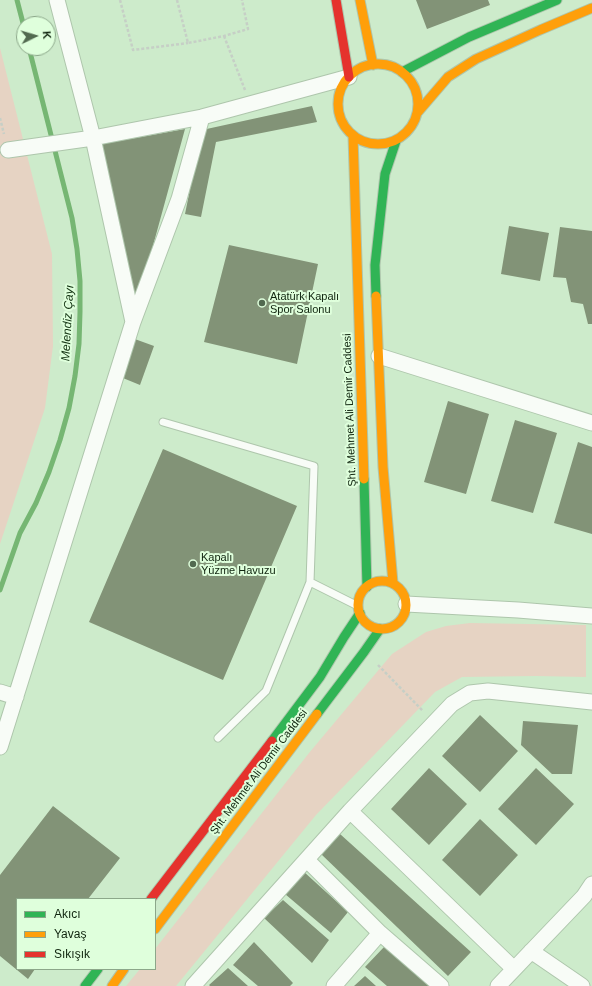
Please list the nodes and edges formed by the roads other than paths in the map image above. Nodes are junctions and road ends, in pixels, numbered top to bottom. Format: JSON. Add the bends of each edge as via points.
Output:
{"nodes":[{"id":1,"x":57,"y":0,"type":"edge"},
{"id":2,"x":336,"y":0,"type":"edge"},
{"id":3,"x":360,"y":0,"type":"edge"},
{"id":4,"x":557,"y":0,"type":"edge"},
{"id":5,"x":592,"y":8,"type":"edge"},
{"id":6,"x":373,"y":65,"type":"junction"},
{"id":7,"x":402,"y":72,"type":"junction"},
{"id":8,"x":349,"y":77,"type":"junction"},
{"id":9,"x":418,"y":112,"type":"junction"},
{"id":10,"x":202,"y":117,"type":"junction"},
{"id":11,"x":353,"y":136,"type":"junction"},
{"id":12,"x":93,"y":138,"type":"junction"},
{"id":13,"x":396,"y":141,"type":"junction"},
{"id":14,"x":8,"y":150,"type":"dead end"},
{"id":15,"x":133,"y":322,"type":"junction"},
{"id":16,"x":379,"y":356,"type":"junction"},
{"id":17,"x":164,"y":422,"type":"dead end"},
{"id":18,"x":592,"y":423,"type":"edge"},
{"id":19,"x":310,"y":582,"type":"junction"},
{"id":20,"x":393,"y":583,"type":"junction"},
{"id":21,"x":367,"y":587,"type":"junction"},
{"id":22,"x":406,"y":604,"type":"junction"},
{"id":23,"x":359,"y":610,"type":"junction"},
{"id":24,"x":592,"y":616,"type":"edge"},
{"id":25,"x":380,"y":629,"type":"junction"},
{"id":26,"x":0,"y":692,"type":"edge"},
{"id":27,"x":16,"y":697,"type":"junction"},
{"id":28,"x":592,"y":702,"type":"edge"},
{"id":29,"x":218,"y":738,"type":"dead end"},
{"id":30,"x":0,"y":747,"type":"edge"},
{"id":31,"x":350,"y":811,"type":"junction"},
{"id":32,"x":307,"y":860,"type":"junction"},
{"id":33,"x":589,"y":892,"type":"edge"},
{"id":34,"x":152,"y":898,"type":"edge"},
{"id":35,"x":156,"y":928,"type":"edge"},
{"id":36,"x":380,"y":933,"type":"junction"},
{"id":37,"x":531,"y":951,"type":"junction"},
{"id":38,"x":514,"y":969,"type":"junction"},
{"id":39,"x":97,"y":970,"type":"edge"},
{"id":40,"x":123,"y":970,"type":"edge"},
{"id":41,"x":85,"y":986,"type":"edge"},
{"id":42,"x":112,"y":986,"type":"edge"},
{"id":43,"x":193,"y":986,"type":"edge"},
{"id":44,"x":334,"y":986,"type":"edge"},
{"id":45,"x":442,"y":986,"type":"edge"},
{"id":46,"x":498,"y":986,"type":"edge"},
{"id":47,"x":582,"y":986,"type":"edge"}],
"edges":[{"from":1,"to":12,"type":"street"},
{"from":2,"to":8,"type":"main road"},
{"from":3,"to":6,"type":"main road"},
{"from":4,"to":7,"type":"main road","via":[[469,37]]},
{"from":5,"to":9,"type":"main road","via":[[476,59],[448,77]]},
{"from":6,"to":7,"type":"main road","via":[[387,65]]},
{"from":6,"to":8,"type":"main road","via":[[358,70]]},
{"from":7,"to":9,"type":"main road","via":[[414,86]]},
{"from":8,"to":10,"type":"street"},
{"from":8,"to":11,"type":"main road","via":[[339,98],[339,112],[344,125]]},
{"from":9,"to":13,"type":"main road","via":[[414,123],[404,136]]},
{"from":10,"to":12,"type":"street"},
{"from":10,"to":15,"type":"street","via":[[179,199]]},
{"from":11,"to":13,"type":"main road","via":[[372,144]]},
{"from":11,"to":21,"type":"main road","name":"Şht. Mehmet Ali Demir Caddesi"},
{"from":12,"to":14,"type":"street"},
{"from":12,"to":15,"type":"street"},
{"from":13,"to":16,"type":"main road","via":[[385,174],[375,265]]},
{"from":15,"to":27,"type":"street"},
{"from":16,"to":18,"type":"street"},
{"from":16,"to":20,"type":"main road"},
{"from":17,"to":19,"type":"lane","via":[[314,466]]},
{"from":19,"to":23,"type":"lane"},
{"from":19,"to":29,"type":"lane","via":[[266,691]]},
{"from":20,"to":21,"type":"main road","via":[[381,581]]},
{"from":20,"to":22,"type":"main road","via":[[404,594]]},
{"from":21,"to":23,"type":"main road","via":[[360,598]]},
{"from":22,"to":24,"type":"street"},
{"from":22,"to":25,"type":"main road","via":[[403,619],[389,628]]},
{"from":23,"to":25,"type":"main road","via":[[363,620]]},
{"from":23,"to":34,"type":"main road","name":"Şht. Mehmet Ali Demir Caddesi","via":[[320,677]]},
{"from":25,"to":35,"type":"main road","name":"Şht. Mehmet Ali Demir Caddesi"},
{"from":26,"to":27,"type":"street"},
{"from":27,"to":30,"type":"street"},
{"from":28,"to":31,"type":"street","via":[[488,690],[470,693],[452,704]]},
{"from":31,"to":32,"type":"street"},
{"from":31,"to":38,"type":"street"},
{"from":32,"to":36,"type":"street"},
{"from":32,"to":43,"type":"street"},
{"from":33,"to":37,"type":"street"},
{"from":36,"to":44,"type":"street"},
{"from":36,"to":45,"type":"street"},
{"from":37,"to":38,"type":"street"},
{"from":37,"to":47,"type":"street"},
{"from":38,"to":46,"type":"street"},
{"from":39,"to":41,"type":"main road"},
{"from":40,"to":42,"type":"main road"}]}
